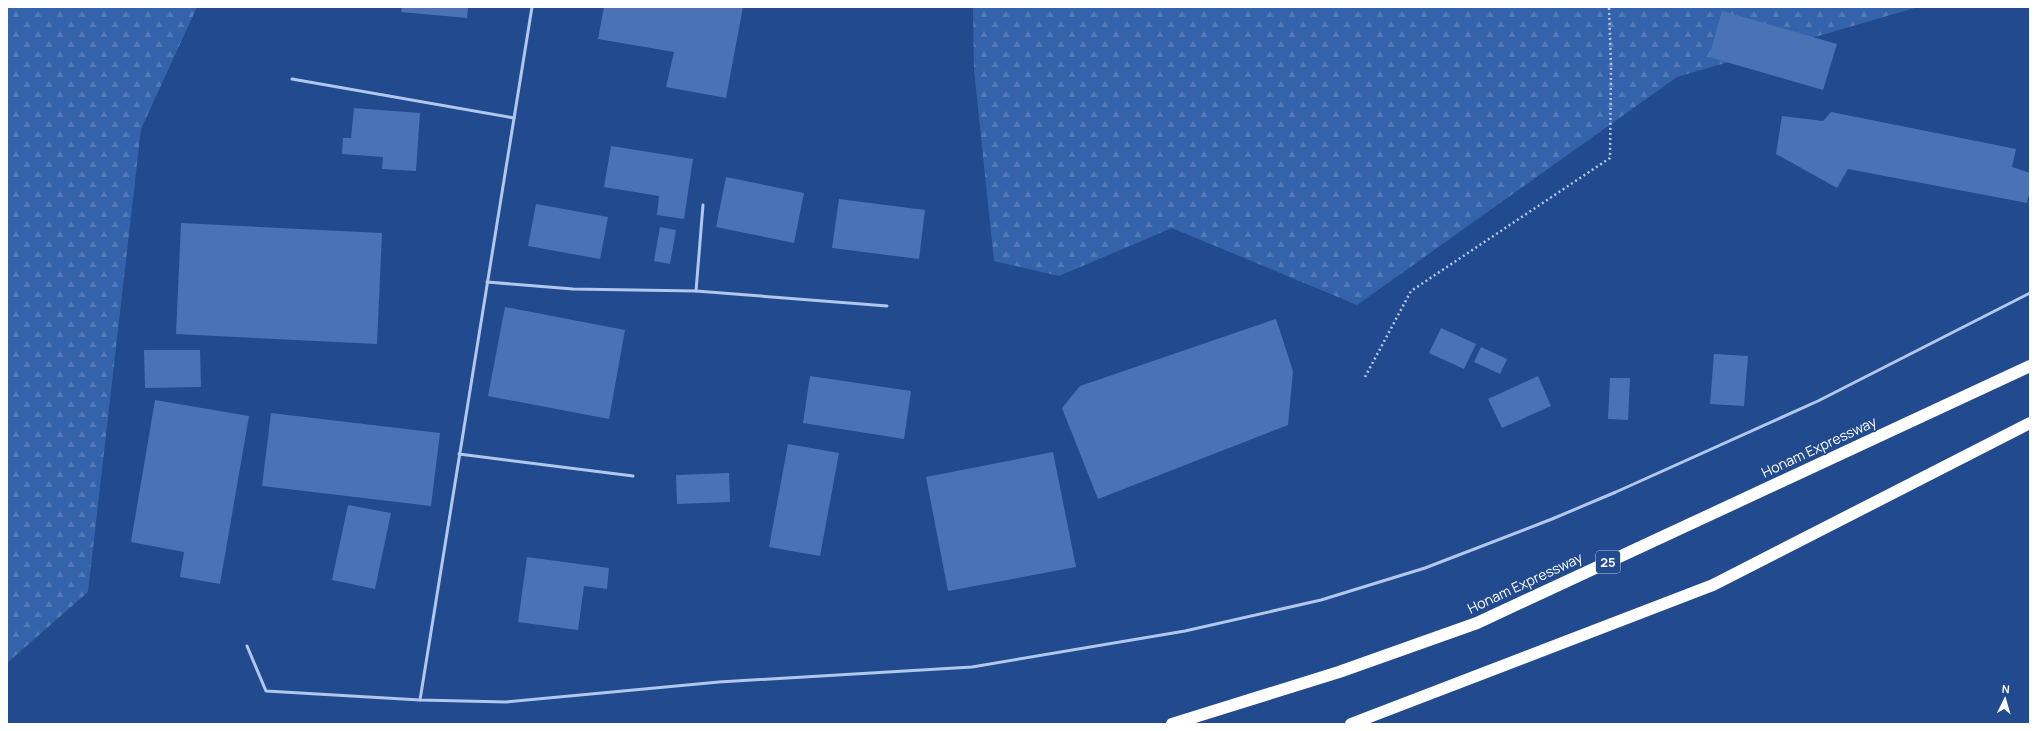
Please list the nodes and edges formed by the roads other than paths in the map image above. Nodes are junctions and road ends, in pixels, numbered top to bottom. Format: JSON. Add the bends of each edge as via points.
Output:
{"nodes":[{"id":1,"x":532,"y":7,"type":"edge"},
{"id":2,"x":292,"y":79,"type":"dead end"},
{"id":3,"x":514,"y":118,"type":"junction"},
{"id":4,"x":703,"y":204,"type":"dead end"},
{"id":5,"x":487,"y":282,"type":"junction"},
{"id":6,"x":696,"y":290,"type":"junction"},
{"id":7,"x":2030,"y":293,"type":"edge"},
{"id":8,"x":887,"y":306,"type":"dead end"},
{"id":9,"x":2030,"y":366,"type":"edge"},
{"id":10,"x":2030,"y":423,"type":"edge"},
{"id":11,"x":460,"y":454,"type":"junction"},
{"id":12,"x":633,"y":476,"type":"dead end"},
{"id":13,"x":247,"y":646,"type":"dead end"},
{"id":14,"x":420,"y":700,"type":"junction"},
{"id":15,"x":1172,"y":724,"type":"edge"},
{"id":16,"x":1351,"y":724,"type":"edge"}],
"edges":[{"from":1,"to":3,"type":"lane"},
{"from":2,"to":3,"type":"lane"},
{"from":3,"to":5,"type":"lane"},
{"from":4,"to":6,"type":"lane"},
{"from":5,"to":6,"type":"lane","via":[[573,289]]},
{"from":5,"to":11,"type":"lane"},
{"from":6,"to":8,"type":"lane"},
{"from":7,"to":14,"type":"lane","via":[[1818,401],[1616,492],[1425,568],[1320,600],[1185,632],[972,667],[719,682],[506,702]]},
{"from":9,"to":15,"type":"highway","name":"Honam Expressway","number":"25","via":[[1477,623],[1340,672]]},
{"from":10,"to":16,"type":"highway","via":[[1713,585]]},
{"from":11,"to":12,"type":"lane"},
{"from":11,"to":14,"type":"lane"},
{"from":13,"to":14,"type":"lane","via":[[266,691]]}]}
